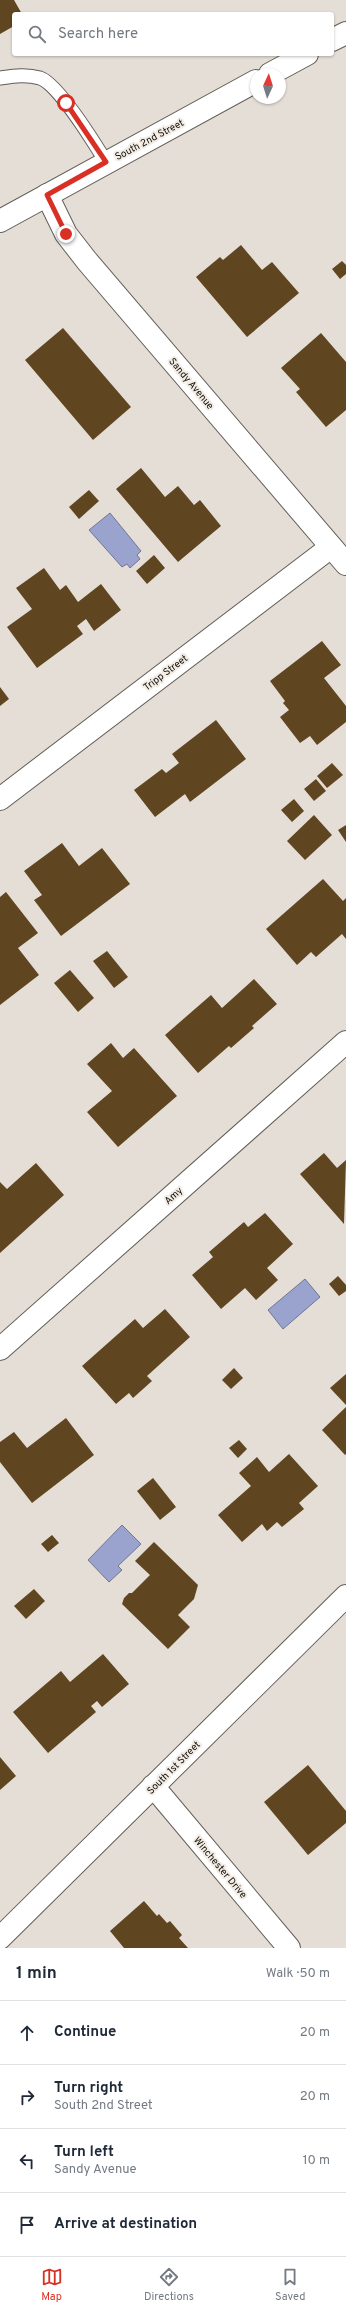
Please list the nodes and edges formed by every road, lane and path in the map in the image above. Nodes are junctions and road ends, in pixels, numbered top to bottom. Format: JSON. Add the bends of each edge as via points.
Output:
{"nodes":[{"id":1,"x":346,"y":33,"type":"edge"},
{"id":2,"x":334,"y":39,"type":"edge"},
{"id":3,"x":303,"y":56,"type":"edge"},
{"id":4,"x":281,"y":68,"type":"edge"},
{"id":5,"x":0,"y":78,"type":"edge"},
{"id":6,"x":250,"y":84,"type":"edge"},
{"id":7,"x":106,"y":162,"type":"junction"},
{"id":8,"x":47,"y":195,"type":"junction"},
{"id":9,"x":0,"y":221,"type":"edge"},
{"id":10,"x":331,"y":546,"type":"junction"},
{"id":11,"x":346,"y":564,"type":"edge"},
{"id":12,"x":0,"y":799,"type":"edge"},
{"id":13,"x":346,"y":1042,"type":"edge"},
{"id":14,"x":0,"y":1349,"type":"edge"},
{"id":15,"x":346,"y":1596,"type":"edge"},
{"id":16,"x":153,"y":1786,"type":"junction"},
{"id":17,"x":0,"y":1938,"type":"edge"},
{"id":18,"x":289,"y":1948,"type":"edge"}],
"edges":[{"from":1,"to":2,"type":"street"},
{"from":3,"to":4,"type":"street"},
{"from":5,"to":7,"type":"lane","via":[[22,75],[41,78],[66,103]]},
{"from":6,"to":7,"type":"street","name":"South 2nd Street"},
{"from":7,"to":8,"type":"street","name":"South 2nd Street"},
{"from":8,"to":9,"type":"street","name":"South 2nd Street"},
{"from":8,"to":10,"type":"street","name":"Sandy Avenue","via":[[66,234],[87,261]]},
{"from":10,"to":11,"type":"street","name":"Sandy Avenue"},
{"from":10,"to":12,"type":"street","name":"Tripp Street"},
{"from":13,"to":14,"type":"street","name":"Amy"},
{"from":15,"to":16,"type":"street","name":"South 1st Street"},
{"from":16,"to":17,"type":"street","name":"South 1st Street"},
{"from":16,"to":18,"type":"street","name":"Winchester Drive"}]}
